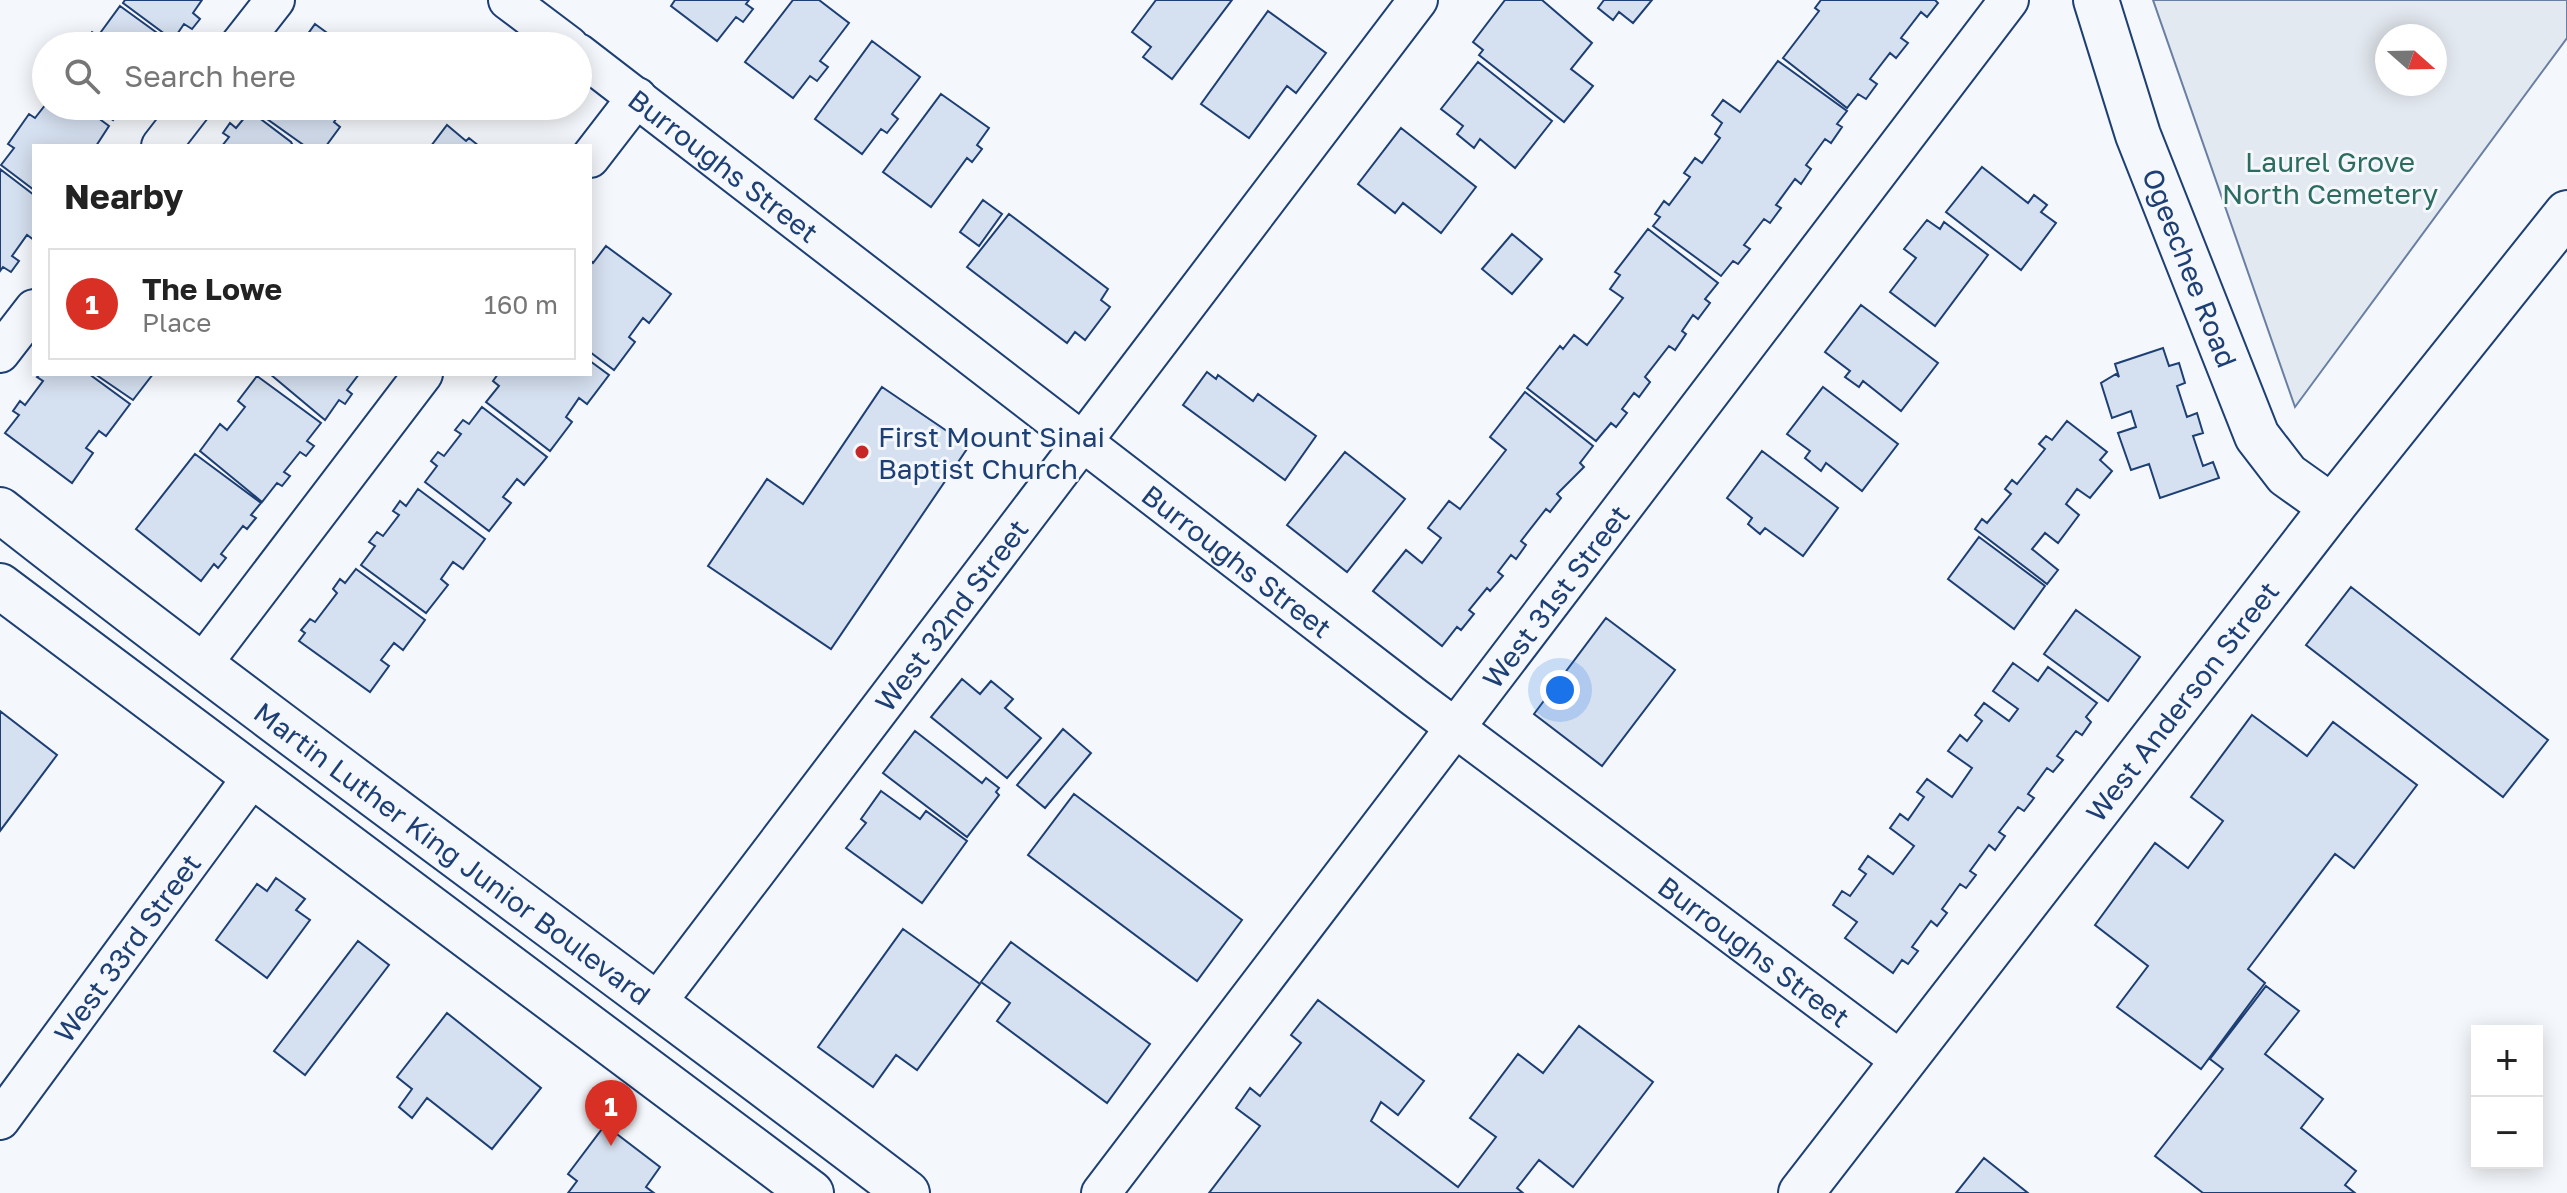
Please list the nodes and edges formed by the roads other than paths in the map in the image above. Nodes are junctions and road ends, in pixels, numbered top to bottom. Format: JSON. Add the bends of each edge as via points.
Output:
{"nodes":[{"id":1,"x":275,"y":0,"type":"edge"},
{"id":2,"x":508,"y":0,"type":"edge"},
{"id":3,"x":2009,"y":0,"type":"edge"},
{"id":4,"x":2096,"y":0,"type":"edge"},
{"id":5,"x":1402,"y":6,"type":"edge"},
{"id":6,"x":250,"y":32,"type":"edge"},
{"id":7,"x":550,"y":32,"type":"edge"},
{"id":8,"x":592,"y":63,"type":"edge"},
{"id":9,"x":637,"y":97,"type":"junction"},
{"id":10,"x":181,"y":120,"type":"edge"},
{"id":11,"x":163,"y":144,"type":"edge"},
{"id":12,"x":592,"y":155,"type":"edge"},
{"id":13,"x":2567,"y":213,"type":"edge"},
{"id":14,"x":32,"y":312,"type":"edge"},
{"id":15,"x":0,"y":353,"type":"edge"},
{"id":16,"x":421,"y":376,"type":"edge"},
{"id":17,"x":1083,"y":440,"type":"junction"},
{"id":18,"x":2332,"y":507,"type":"junction"},
{"id":19,"x":0,"y":510,"type":"edge"},
{"id":20,"x":0,"y":586,"type":"edge"},
{"id":21,"x":200,"y":667,"type":"junction"},
{"id":22,"x":1455,"y":728,"type":"junction"},
{"id":23,"x":253,"y":776,"type":"junction"},
{"id":24,"x":657,"y":1002,"type":"junction"},
{"id":25,"x":1900,"y":1060,"type":"junction"},
{"id":26,"x":0,"y":1120,"type":"edge"},
{"id":27,"x":811,"y":1193,"type":"edge"},
{"id":28,"x":907,"y":1193,"type":"edge"},
{"id":29,"x":1101,"y":1193,"type":"edge"},
{"id":30,"x":1801,"y":1193,"type":"edge"}],
"edges":[{"from":1,"to":6,"type":"street"},
{"from":2,"to":7,"type":"street"},
{"from":3,"to":22,"type":"street","name":"West 31st Street"},
{"from":4,"to":18,"type":"main road","name":"Ogeechee Road","via":[[2138,135],[2257,436],[2287,475]]},
{"from":5,"to":17,"type":"street","name":"West 32nd Street"},
{"from":8,"to":9,"type":"street","name":"Burroughs Street"},
{"from":9,"to":12,"type":"street"},
{"from":9,"to":17,"type":"street","name":"Burroughs Street"},
{"from":10,"to":11,"type":"street"},
{"from":13,"to":18,"type":"main road","name":"West Anderson Street"},
{"from":14,"to":15,"type":"street"},
{"from":16,"to":21,"type":"street"},
{"from":17,"to":22,"type":"street","name":"Burroughs Street"},
{"from":17,"to":24,"type":"street","name":"West 32nd Street"},
{"from":18,"to":25,"type":"main road","name":"West Anderson Street"},
{"from":19,"to":21,"type":"main road","name":"Martin Luther King Junior Boulevard"},
{"from":20,"to":23,"type":"main road","name":"Martin Luther King Junior Boulevard"},
{"from":21,"to":24,"type":"main road","name":"Martin Luther King Junior Boulevard"},
{"from":22,"to":25,"type":"street","name":"Burroughs Street"},
{"from":22,"to":29,"type":"street","name":"West 31st Street"},
{"from":23,"to":26,"type":"street","name":"West 33rd Street"},
{"from":23,"to":27,"type":"main road","name":"Martin Luther King Junior Boulevard"},
{"from":24,"to":28,"type":"main road","name":"Martin Luther King Junior Boulevard"},
{"from":25,"to":30,"type":"main road","name":"West Anderson Street"}]}
